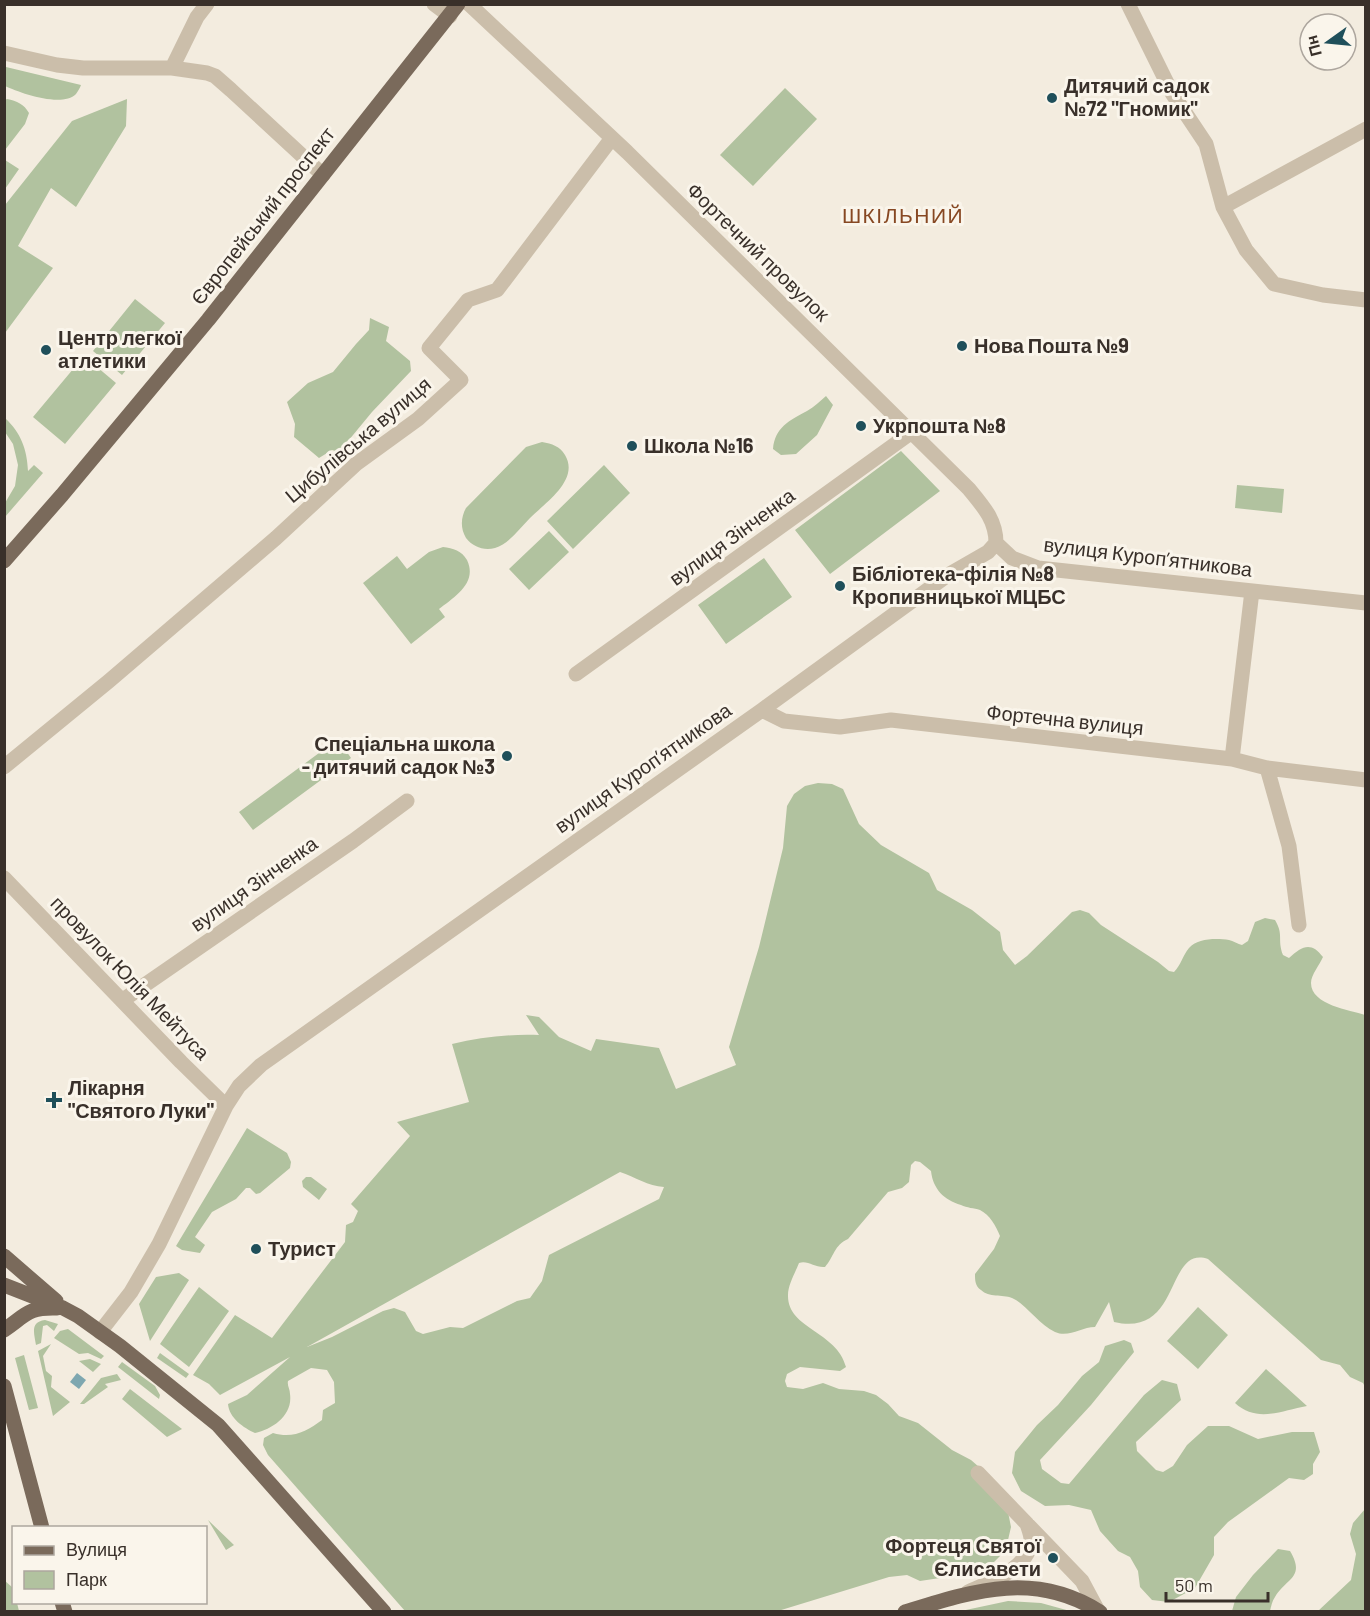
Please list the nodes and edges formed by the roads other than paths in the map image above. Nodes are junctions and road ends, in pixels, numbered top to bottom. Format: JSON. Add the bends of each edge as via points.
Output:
{"nodes":[{"id":1,"x":207,"y":4,"type":"edge"},
{"id":2,"x":434,"y":4,"type":"edge"},
{"id":3,"x":469,"y":4,"type":"edge"},
{"id":4,"x":1134,"y":6,"type":"edge"},
{"id":5,"x":454,"y":10,"type":"edge"},
{"id":6,"x":4,"y":53,"type":"edge"},
{"id":7,"x":172,"y":68,"type":"junction"},
{"id":8,"x":1365,"y":129,"type":"edge"},
{"id":9,"x":612,"y":138,"type":"junction"},
{"id":10,"x":323,"y":175,"type":"junction"},
{"id":11,"x":1222,"y":207,"type":"junction"},
{"id":12,"x":1365,"y":300,"type":"edge"},
{"id":13,"x":912,"y":432,"type":"junction"},
{"id":14,"x":996,"y":543,"type":"junction"},
{"id":15,"x":4,"y":561,"type":"edge"},
{"id":16,"x":1252,"y":591,"type":"junction"},
{"id":17,"x":1365,"y":603,"type":"edge"},
{"id":18,"x":576,"y":674,"type":"dead end"},
{"id":19,"x":762,"y":710,"type":"junction"},
{"id":20,"x":1232,"y":759,"type":"junction"},
{"id":21,"x":4,"y":767,"type":"edge"},
{"id":22,"x":1267,"y":768,"type":"junction"},
{"id":23,"x":1365,"y":780,"type":"edge"},
{"id":24,"x":407,"y":801,"type":"dead end"},
{"id":25,"x":4,"y":878,"type":"edge"},
{"id":26,"x":1299,"y":925,"type":"dead end"},
{"id":27,"x":123,"y":1000,"type":"junction"},
{"id":28,"x":226,"y":1106,"type":"junction"},
{"id":29,"x":4,"y":1256,"type":"edge"},
{"id":30,"x":4,"y":1285,"type":"edge"},
{"id":31,"x":63,"y":1308,"type":"junction"},
{"id":32,"x":6,"y":1329,"type":"edge"},
{"id":33,"x":100,"y":1332,"type":"junction"},
{"id":34,"x":4,"y":1345,"type":"edge"},
{"id":35,"x":4,"y":1386,"type":"edge"},
{"id":36,"x":978,"y":1473,"type":"dead end"},
{"id":37,"x":1027,"y":1524,"type":"junction"},
{"id":38,"x":42,"y":1526,"type":"edge"},
{"id":39,"x":964,"y":1594,"type":"junction"},
{"id":40,"x":1099,"y":1610,"type":"edge"},
{"id":41,"x":384,"y":1611,"type":"edge"},
{"id":42,"x":905,"y":1611,"type":"edge"}],
"edges":[{"from":1,"to":7,"type":"street"},
{"from":2,"to":5,"type":"street"},
{"from":3,"to":9,"type":"street","name":"Фортечний провулок"},
{"from":4,"to":11,"type":"street","via":[[1172,93],[1206,144]]},
{"from":5,"to":10,"type":"main road","name":"Європейський проспект"},
{"from":6,"to":7,"type":"street","via":[[83,68]]},
{"from":7,"to":10,"type":"street","via":[[215,76]]},
{"from":8,"to":11,"type":"street"},
{"from":9,"to":13,"type":"street","name":"Фортечний провулок"},
{"from":9,"to":21,"type":"street","name":"Цибулівська вулиця","via":[[497,290],[468,300],[429,348],[460,380],[418,419],[356,464],[250,561]]},
{"from":10,"to":15,"type":"main road","name":"Європейський проспект","via":[[208,320]]},
{"from":11,"to":12,"type":"street","via":[[1246,250],[1274,284]]},
{"from":13,"to":14,"type":"street","name":"Фортечний провулок","via":[[988,512]]},
{"from":13,"to":18,"type":"street","name":"вулиця Зінченка"},
{"from":14,"to":16,"type":"street","name":"вулиця Куропʼятникова","via":[[1012,558],[1038,568]]},
{"from":14,"to":19,"type":"street","name":"вулиця Куропʼятникова"},
{"from":16,"to":17,"type":"street","name":"вулиця Куропʼятникова"},
{"from":16,"to":20,"type":"street"},
{"from":19,"to":20,"type":"street","name":"Фортечна вулиця","via":[[784,721],[840,727],[891,720]]},
{"from":19,"to":28,"type":"street","name":"вулиця Куропʼятникова","via":[[261,1065],[239,1086]]},
{"from":20,"to":22,"type":"street","name":"Фортечна вулиця"},
{"from":22,"to":23,"type":"street","name":"Фортечна вулиця"},
{"from":22,"to":26,"type":"street","via":[[1289,846]]},
{"from":24,"to":27,"type":"street","name":"вулиця Зінченка"},
{"from":25,"to":27,"type":"street","name":"провулок Юлія Мейтуса"},
{"from":27,"to":28,"type":"street","name":"провулок Юлія Мейтуса"},
{"from":28,"to":33,"type":"street","name":"вулиця Куропʼятникова","via":[[159,1244],[131,1292]]},
{"from":29,"to":31,"type":"main road"},
{"from":30,"to":31,"type":"main road"},
{"from":31,"to":32,"type":"main road","via":[[36,1308]]},
{"from":31,"to":33,"type":"main road"},
{"from":32,"to":34,"type":"main road"},
{"from":33,"to":41,"type":"main road","via":[[218,1425]]},
{"from":35,"to":38,"type":"main road"},
{"from":36,"to":37,"type":"street"},
{"from":37,"to":39,"type":"street","via":[[1031,1540],[1026,1556],[1004,1574]]},
{"from":37,"to":40,"type":"street","via":[[1083,1581]]},
{"from":39,"to":40,"type":"main road","via":[[1026,1587],[1074,1598]]},
{"from":39,"to":42,"type":"main road"}]}
